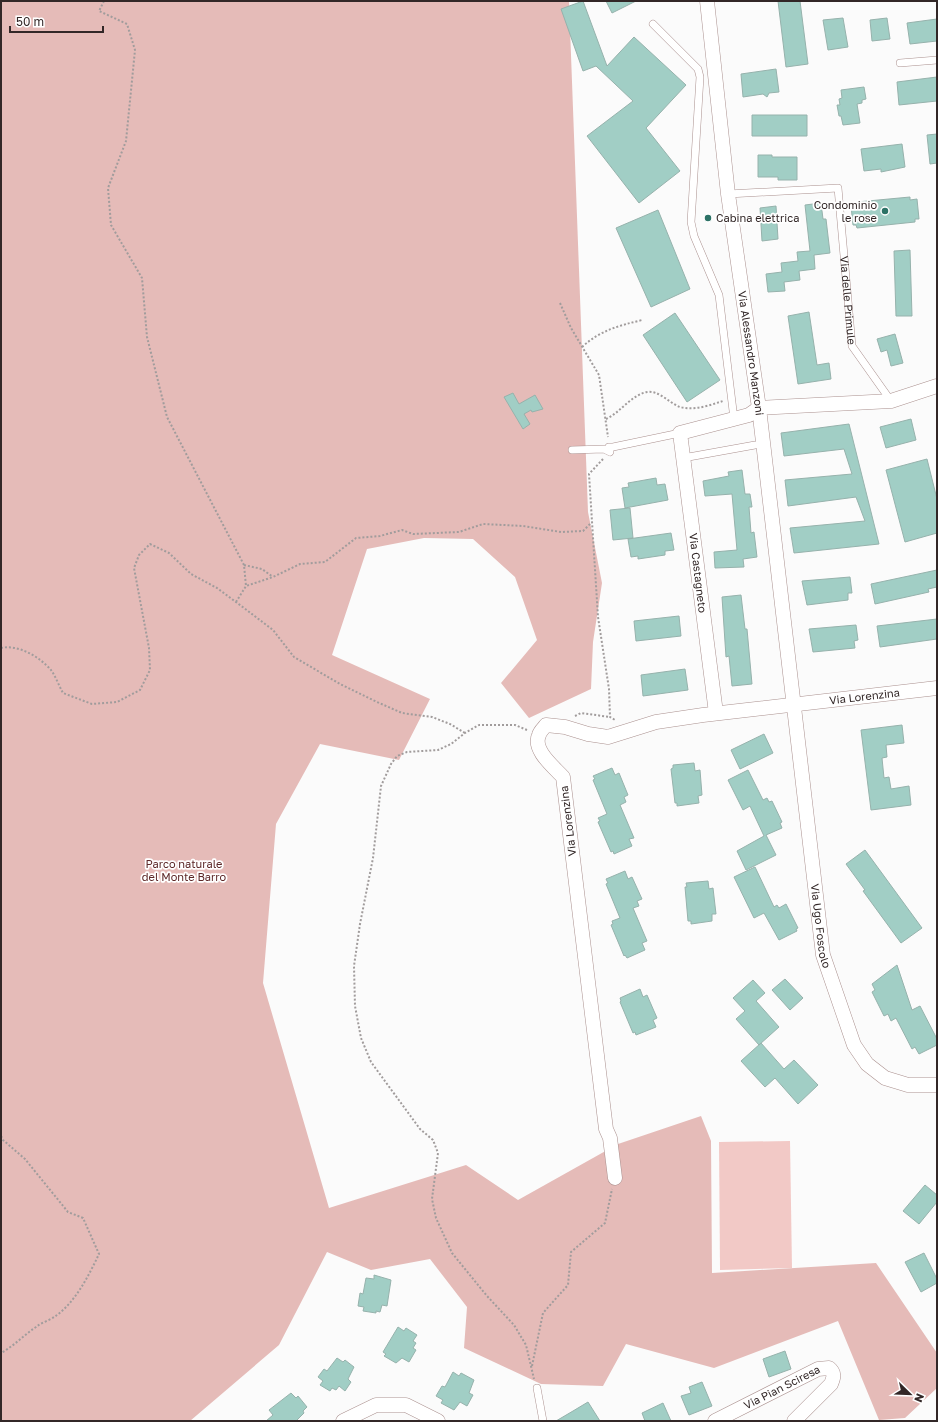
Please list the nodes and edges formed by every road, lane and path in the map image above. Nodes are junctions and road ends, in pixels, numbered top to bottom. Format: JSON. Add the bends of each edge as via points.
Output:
{"nodes":[{"id":1,"x":104,"y":1,"type":"edge"},
{"id":2,"x":707,"y":1,"type":"edge"},
{"id":3,"x":653,"y":24,"type":"dead end"},
{"id":4,"x":937,"y":60,"type":"edge"},
{"id":5,"x":900,"y":63,"type":"dead end"},
{"id":6,"x":715,"y":68,"type":"junction"},
{"id":7,"x":698,"y":69,"type":"junction"},
{"id":8,"x":728,"y":194,"type":"junction"},
{"id":9,"x":560,"y":303,"type":"dead end"},
{"id":10,"x":642,"y":320,"type":"dead end"},
{"id":11,"x":582,"y":347,"type":"junction"},
{"id":12,"x":937,"y":386,"type":"edge"},
{"id":13,"x":732,"y":397,"type":"junction"},
{"id":14,"x":891,"y":401,"type":"junction"},
{"id":15,"x":759,"y":408,"type":"junction"},
{"id":16,"x":605,"y":419,"type":"junction"},
{"id":17,"x":734,"y":419,"type":"junction"},
{"id":18,"x":680,"y":433,"type":"junction"},
{"id":19,"x":755,"y":445,"type":"dead end"},
{"id":20,"x":609,"y":449,"type":"junction"},
{"id":21,"x":572,"y":450,"type":"dead end"},
{"id":22,"x":683,"y":458,"type":"junction"},
{"id":23,"x":592,"y":522,"type":"junction"},
{"id":24,"x":244,"y":565,"type":"junction"},
{"id":25,"x":273,"y":577,"type":"junction"},
{"id":26,"x":246,"y":586,"type":"junction"},
{"id":27,"x":236,"y":602,"type":"junction"},
{"id":28,"x":1,"y":648,"type":"edge"},
{"id":29,"x":937,"y":688,"type":"edge"},
{"id":30,"x":793,"y":705,"type":"junction"},
{"id":31,"x":716,"y":713,"type":"junction"},
{"id":32,"x":620,"y":719,"type":"dead end"},
{"id":33,"x":465,"y":733,"type":"junction"},
{"id":34,"x":538,"y":735,"type":"junction"},
{"id":35,"x":937,"y":1085,"type":"edge"},
{"id":36,"x":1,"y":1136,"type":"edge"},
{"id":37,"x":614,"y":1178,"type":"joint"},
{"id":38,"x":1,"y":1353,"type":"edge"},
{"id":39,"x":532,"y":1368,"type":"junction"},
{"id":40,"x":537,"y":1388,"type":"joint"},
{"id":41,"x":343,"y":1421,"type":"edge"},
{"id":42,"x":438,"y":1421,"type":"edge"},
{"id":43,"x":543,"y":1421,"type":"edge"},
{"id":44,"x":715,"y":1421,"type":"edge"},
{"id":45,"x":794,"y":1421,"type":"edge"}],
"edges":[{"from":1,"to":24,"type":"path","via":[[99,11],[127,24],[135,50],[126,141],[108,188],[111,225],[142,278],[148,337],[167,417]]},
{"from":2,"to":6,"type":"street","name":"Via Alessandro Manzoni"},
{"from":3,"to":7,"type":"lane"},
{"from":4,"to":5,"type":"lane"},
{"from":6,"to":7,"type":"lane"},
{"from":6,"to":8,"type":"street","name":"Via Alessandro Manzoni"},
{"from":7,"to":13,"type":"lane","via":[[700,77],[690,222],[719,295]]},
{"from":8,"to":14,"type":"lane","name":"Via delle Primule","via":[[838,188],[852,346]]},
{"from":8,"to":15,"type":"street","name":"Via Alessandro Manzoni"},
{"from":9,"to":11,"type":"path"},
{"from":10,"to":11,"type":"path","via":[[604,331]]},
{"from":11,"to":16,"type":"path","via":[[599,374]]},
{"from":12,"to":14,"type":"street"},
{"from":13,"to":16,"type":"path","via":[[702,407],[681,407],[666,400],[657,392],[646,392],[626,404],[614,416]]},
{"from":13,"to":17,"type":"lane"},
{"from":14,"to":15,"type":"street"},
{"from":15,"to":17,"type":"street","via":[[749,415]]},
{"from":15,"to":30,"type":"street","name":"Via Alessandro Manzoni"},
{"from":16,"to":20,"type":"path"},
{"from":17,"to":18,"type":"street"},
{"from":18,"to":20,"type":"lane"},
{"from":18,"to":22,"type":"street","name":"Via Castagneto"},
{"from":19,"to":22,"type":"lane"},
{"from":20,"to":21,"type":"lane"},
{"from":20,"to":23,"type":"path","via":[[589,474]]},
{"from":22,"to":31,"type":"street","name":"Via Castagneto"},
{"from":23,"to":25,"type":"path","via":[[582,531],[561,532],[523,526],[483,524],[459,532],[413,534],[402,530],[380,536],[356,538],[325,562],[300,564]]},
{"from":23,"to":32,"type":"path","via":[[598,617],[609,689],[610,718]]},
{"from":24,"to":25,"type":"path","via":[[262,569]]},
{"from":24,"to":26,"type":"path"},
{"from":25,"to":26,"type":"path"},
{"from":26,"to":27,"type":"path"},
{"from":27,"to":28,"type":"path","via":[[191,574],[169,553],[150,544],[139,555],[134,568],[136,589],[145,619],[150,670],[140,690],[117,702],[92,704],[63,693],[51,670],[33,655],[9,646]]},
{"from":27,"to":33,"type":"path","via":[[273,630],[294,657],[340,684],[402,713],[432,717]]},
{"from":29,"to":30,"type":"street","name":"Via Lorenzina"},
{"from":30,"to":31,"type":"street","name":"Via Lorenzina"},
{"from":30,"to":35,"type":"street","name":"Via Ugo Foscolo","via":[[823,955],[854,1045],[867,1064],[885,1078],[908,1085]]},
{"from":31,"to":34,"type":"street","name":"Via Lorenzina","via":[[656,722],[608,737],[546,724]]},
{"from":33,"to":34,"type":"path","via":[[479,725],[515,725]]},
{"from":33,"to":39,"type":"path","via":[[438,750],[407,752],[397,756],[381,786],[373,858],[354,966],[355,1006],[361,1038],[371,1062],[420,1129],[437,1147],[432,1199],[436,1218],[452,1253],[514,1325],[526,1345]]},
{"from":34,"to":37,"type":"street","name":"Via Lorenzina","via":[[538,746],[563,777]]},
{"from":36,"to":38,"type":"path","via":[[25,1159],[68,1212],[83,1218],[98,1254],[92,1270],[67,1306]]},
{"from":37,"to":39,"type":"path","via":[[605,1223],[571,1252],[568,1285],[543,1313]]},
{"from":39,"to":40,"type":"path"},
{"from":40,"to":43,"type":"lane"},
{"from":41,"to":42,"type":"street","via":[[376,1405],[406,1405]]},
{"from":44,"to":45,"type":"street","name":"Via Pian Sciresa","via":[[818,1369],[829,1368],[833,1371],[834,1377],[831,1384]]}]}
